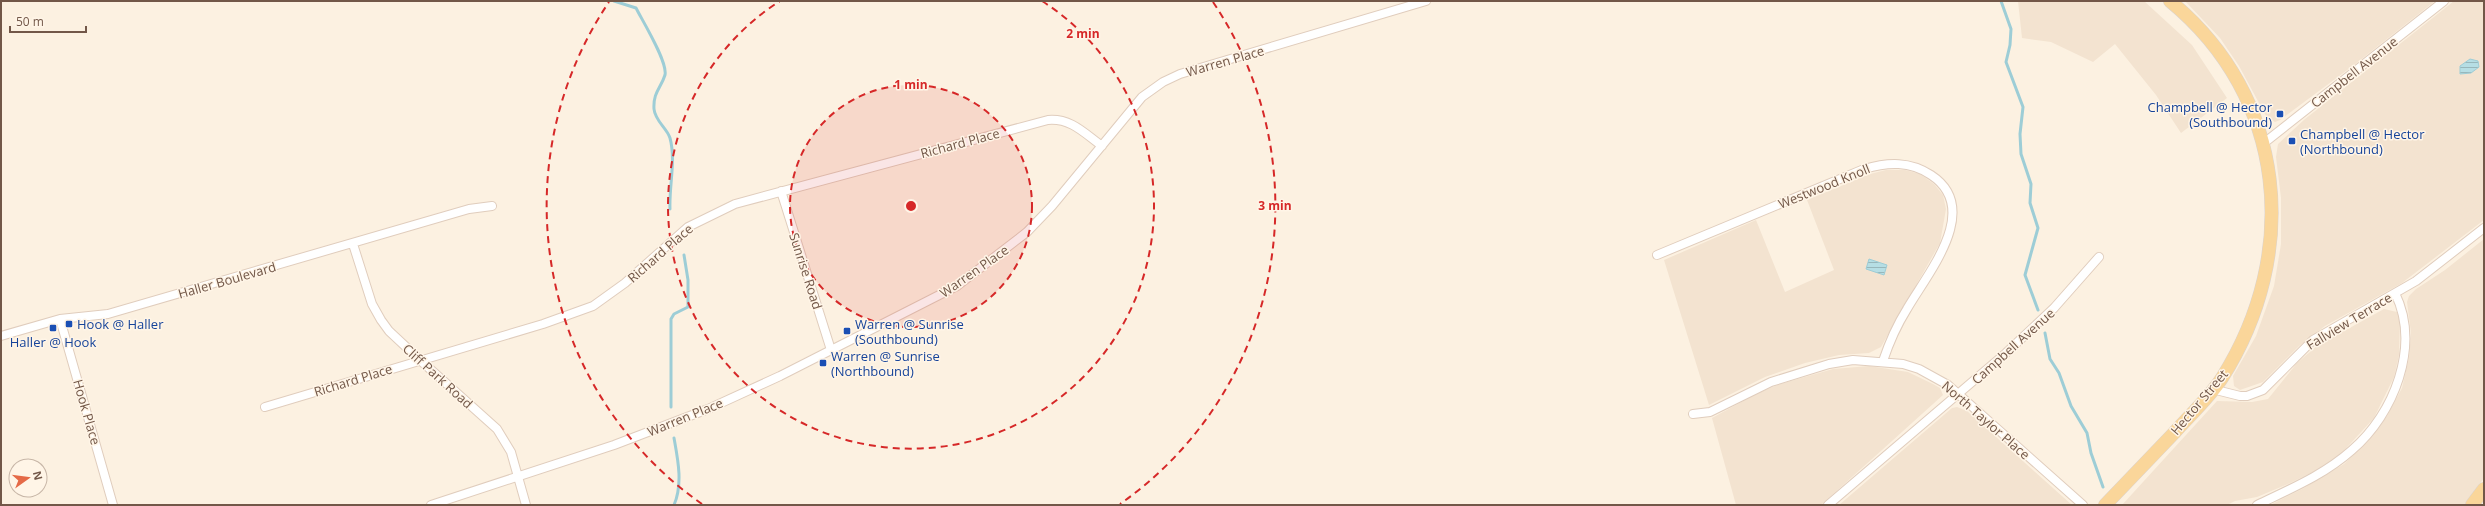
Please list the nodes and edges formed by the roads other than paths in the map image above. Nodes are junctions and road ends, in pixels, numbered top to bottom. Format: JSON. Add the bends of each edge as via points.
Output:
{"nodes":[{"id":1,"x":1426,"y":1,"type":"edge"},
{"id":2,"x":2170,"y":1,"type":"edge"},
{"id":3,"x":2444,"y":1,"type":"edge"},
{"id":4,"x":2264,"y":143,"type":"junction"},
{"id":5,"x":1102,"y":146,"type":"junction"},
{"id":6,"x":781,"y":191,"type":"junction"},
{"id":7,"x":492,"y":206,"type":"dead end"},
{"id":8,"x":2484,"y":228,"type":"edge"},
{"id":9,"x":353,"y":244,"type":"junction"},
{"id":10,"x":1657,"y":255,"type":"dead end"},
{"id":11,"x":2099,"y":257,"type":"dead end"},
{"id":12,"x":2395,"y":293,"type":"junction"},
{"id":13,"x":60,"y":319,"type":"junction"},
{"id":14,"x":1,"y":336,"type":"edge"},
{"id":15,"x":831,"y":350,"type":"junction"},
{"id":16,"x":420,"y":360,"type":"junction"},
{"id":17,"x":1883,"y":361,"type":"junction"},
{"id":18,"x":2212,"y":389,"type":"junction"},
{"id":19,"x":1959,"y":394,"type":"junction"},
{"id":20,"x":265,"y":406,"type":"dead end"},
{"id":21,"x":1693,"y":414,"type":"dead end"},
{"id":22,"x":518,"y":476,"type":"junction"},
{"id":23,"x":2484,"y":489,"type":"edge"},
{"id":24,"x":113,"y":505,"type":"edge"},
{"id":25,"x":431,"y":505,"type":"edge"},
{"id":26,"x":526,"y":505,"type":"edge"},
{"id":27,"x":1828,"y":505,"type":"edge"},
{"id":28,"x":2083,"y":505,"type":"edge"},
{"id":29,"x":2105,"y":505,"type":"edge"},
{"id":30,"x":2257,"y":505,"type":"edge"},
{"id":31,"x":2472,"y":505,"type":"edge"}],
"edges":[{"from":1,"to":5,"type":"street","name":"Warren Place","via":[[1172,77],[1139,100]]},
{"from":2,"to":4,"type":"main road","name":"Hector Street","via":[[2196,25],[2233,72],[2254,114]]},
{"from":3,"to":4,"type":"street","name":"Campbell Avenue"},
{"from":4,"to":18,"type":"main road","name":"Hector Street","via":[[2272,218],[2268,265],[2249,325],[2234,356]]},
{"from":5,"to":6,"type":"street","name":"Richard Place","via":[[1073,124],[1048,120]]},
{"from":5,"to":15,"type":"street","name":"Warren Place","via":[[1052,206],[989,263],[957,286]]},
{"from":6,"to":15,"type":"street","name":"Sunrise Road"},
{"from":6,"to":16,"type":"street","name":"Richard Place","via":[[736,204],[697,221],[594,306],[543,324]]},
{"from":7,"to":9,"type":"street","name":"Haller Boulevard","via":[[452,214]]},
{"from":8,"to":12,"type":"street","name":"Fallview Terrace","via":[[2416,281]]},
{"from":9,"to":13,"type":"street","name":"Haller Boulevard","via":[[108,314]]},
{"from":9,"to":16,"type":"street","name":"Cliff Park Road","via":[[372,304],[381,320]]},
{"from":10,"to":17,"type":"street","name":"Westwood Knoll","via":[[1864,169],[1878,165],[1902,164],[1924,170],[1935,177],[1947,192],[1951,202],[1952,224],[1944,248],[1906,309]]},
{"from":11,"to":19,"type":"street","name":"Campbell Avenue","via":[[2054,308]]},
{"from":12,"to":18,"type":"street","name":"Fallview Terrace","via":[[2313,340],[2263,390],[2240,396]]},
{"from":12,"to":30,"type":"street","via":[[2403,315],[2405,348],[2398,382],[2380,416],[2353,450],[2337,462],[2314,477]]},
{"from":13,"to":14,"type":"street","name":"Haller Boulevard"},
{"from":13,"to":24,"type":"street","name":"Hook Place"},
{"from":15,"to":22,"type":"street","name":"Warren Place","via":[[671,425]]},
{"from":16,"to":20,"type":"street","name":"Richard Place"},
{"from":16,"to":22,"type":"street","name":"Cliff Park Road","via":[[497,429],[511,452]]},
{"from":17,"to":19,"type":"street","name":"North Taylor Place","via":[[1919,369],[1948,384]]},
{"from":17,"to":21,"type":"street","name":"North Taylor Place","via":[[1853,360],[1802,371],[1757,388],[1710,412]]},
{"from":18,"to":29,"type":"main road","name":"Hector Street"},
{"from":19,"to":27,"type":"street","name":"Campbell Avenue"},
{"from":19,"to":28,"type":"street","name":"North Taylor Place"},
{"from":22,"to":25,"type":"street","name":"Warren Place"},
{"from":22,"to":26,"type":"street","name":"Cliff Park Road"},
{"from":23,"to":31,"type":"main road"}]}
